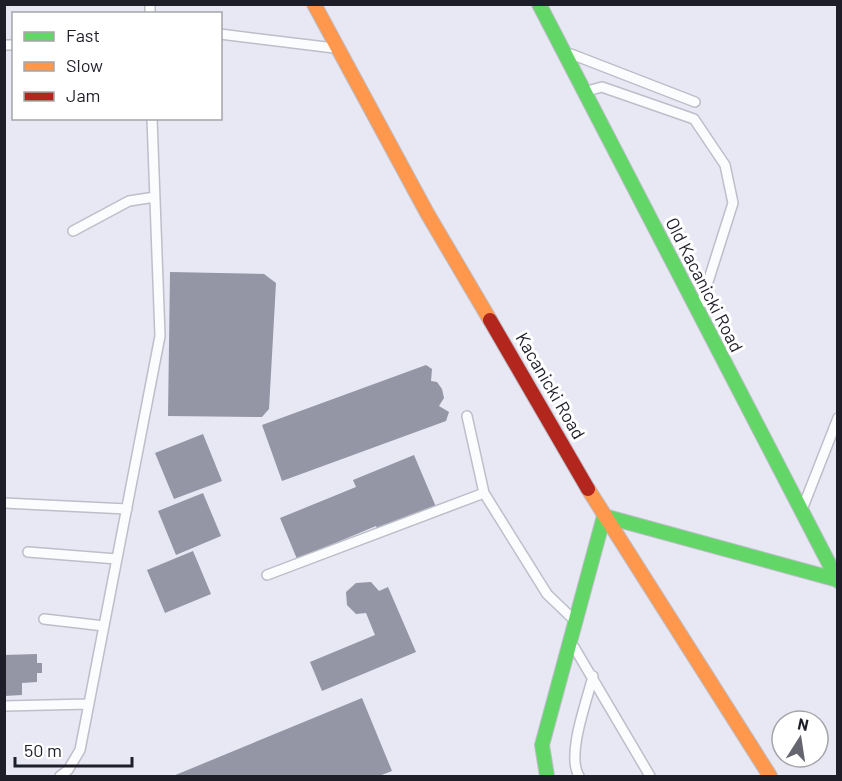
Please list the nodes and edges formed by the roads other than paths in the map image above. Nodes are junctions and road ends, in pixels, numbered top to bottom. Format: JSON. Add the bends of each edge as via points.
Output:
{"nodes":[{"id":1,"x":314,"y":4,"type":"edge"},
{"id":2,"x":539,"y":4,"type":"edge"},
{"id":3,"x":222,"y":34,"type":"edge"},
{"id":4,"x":337,"y":48,"type":"junction"},
{"id":5,"x":563,"y":51,"type":"junction"},
{"id":6,"x":584,"y":92,"type":"junction"},
{"id":7,"x":695,"y":102,"type":"dead end"},
{"id":8,"x":152,"y":120,"type":"edge"},
{"id":9,"x":155,"y":197,"type":"junction"},
{"id":10,"x":73,"y":231,"type":"dead end"},
{"id":11,"x":698,"y":312,"type":"junction"},
{"id":12,"x":467,"y":416,"type":"dead end"},
{"id":13,"x":837,"y":418,"type":"edge"},
{"id":14,"x":484,"y":493,"type":"junction"},
{"id":15,"x":4,"y":503,"type":"edge"},
{"id":16,"x":127,"y":509,"type":"junction"},
{"id":17,"x":801,"y":512,"type":"junction"},
{"id":18,"x":604,"y":516,"type":"junction"},
{"id":19,"x":28,"y":552,"type":"dead end"},
{"id":20,"x":117,"y":560,"type":"junction"},
{"id":21,"x":267,"y":575,"type":"dead end"},
{"id":22,"x":837,"y":581,"type":"edge"},
{"id":23,"x":44,"y":619,"type":"dead end"},
{"id":24,"x":575,"y":621,"type":"junction"},
{"id":25,"x":104,"y":626,"type":"junction"},
{"id":26,"x":570,"y":640,"type":"junction"},
{"id":27,"x":593,"y":676,"type":"junction"},
{"id":28,"x":89,"y":704,"type":"junction"},
{"id":29,"x":4,"y":706,"type":"edge"},
{"id":30,"x":60,"y":777,"type":"edge"},
{"id":31,"x":547,"y":777,"type":"edge"},
{"id":32,"x":579,"y":777,"type":"edge"},
{"id":33,"x":651,"y":777,"type":"edge"},
{"id":34,"x":770,"y":777,"type":"edge"}],
"edges":[{"from":1,"to":4,"type":"street","name":"Kacanicki Road"},
{"from":2,"to":5,"type":"street","name":"Old Kacanicki Road"},
{"from":3,"to":4,"type":"lane"},
{"from":4,"to":18,"type":"street","name":"Kacanicki Road","via":[[426,213]]},
{"from":5,"to":6,"type":"street","name":"Old Kacanicki Road"},
{"from":5,"to":7,"type":"lane"},
{"from":6,"to":11,"type":"street","name":"Old Kacanicki Road"},
{"from":6,"to":11,"type":"lane","via":[[602,87],[694,119],[725,165],[733,203]]},
{"from":8,"to":9,"type":"lane"},
{"from":9,"to":10,"type":"lane","via":[[129,201]]},
{"from":9,"to":16,"type":"lane","via":[[160,336]]},
{"from":11,"to":17,"type":"street","name":"Old Kacanicki Road"},
{"from":12,"to":14,"type":"lane"},
{"from":13,"to":17,"type":"lane"},
{"from":14,"to":21,"type":"lane"},
{"from":14,"to":24,"type":"lane","via":[[547,594]]},
{"from":15,"to":16,"type":"lane"},
{"from":16,"to":20,"type":"lane"},
{"from":17,"to":22,"type":"street","name":"Old Kacanicki Road"},
{"from":18,"to":22,"type":"street"},
{"from":18,"to":24,"type":"street"},
{"from":18,"to":34,"type":"street","name":"Kacanicki Road"},
{"from":19,"to":20,"type":"lane"},
{"from":20,"to":25,"type":"lane"},
{"from":23,"to":25,"type":"lane"},
{"from":24,"to":26,"type":"street"},
{"from":25,"to":28,"type":"lane"},
{"from":26,"to":27,"type":"lane"},
{"from":26,"to":31,"type":"street","via":[[542,745]]},
{"from":27,"to":32,"type":"lane","via":[[575,750],[574,769]]},
{"from":27,"to":33,"type":"lane"},
{"from":28,"to":29,"type":"lane"},
{"from":28,"to":30,"type":"lane","via":[[80,750]]}]}
